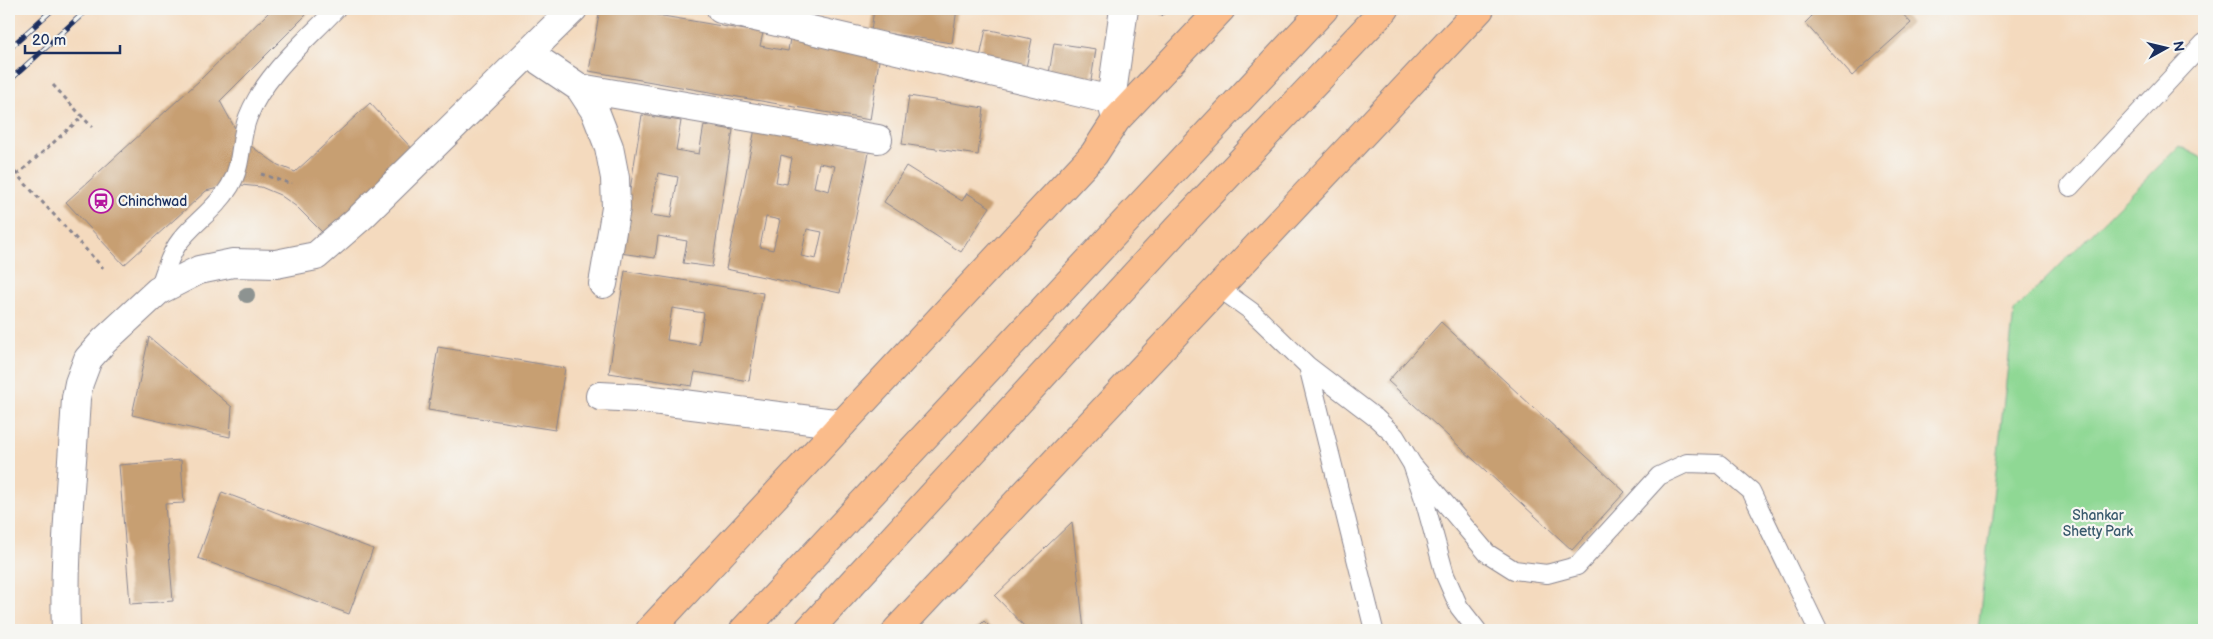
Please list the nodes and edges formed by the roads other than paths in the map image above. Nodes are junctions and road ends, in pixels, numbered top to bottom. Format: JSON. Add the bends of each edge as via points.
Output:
{"nodes":[{"id":1,"x":336,"y":9,"type":"edge"},
{"id":2,"x":573,"y":9,"type":"edge"},
{"id":3,"x":721,"y":9,"type":"edge"},
{"id":4,"x":1124,"y":9,"type":"edge"},
{"id":5,"x":1221,"y":9,"type":"edge"},
{"id":6,"x":1324,"y":9,"type":"edge"},
{"id":7,"x":1385,"y":9,"type":"edge"},
{"id":8,"x":1480,"y":9,"type":"edge"},
{"id":9,"x":2204,"y":43,"type":"edge"},
{"id":10,"x":528,"y":53,"type":"junction"},
{"id":11,"x":580,"y":88,"type":"junction"},
{"id":12,"x":1114,"y":110,"type":"junction"},
{"id":13,"x":878,"y":139,"type":"dead end"},
{"id":14,"x":2070,"y":187,"type":"dead end"},
{"id":15,"x":603,"y":284,"type":"dead end"},
{"id":16,"x":1219,"y":288,"type":"junction"},
{"id":17,"x":158,"y":291,"type":"junction"},
{"id":18,"x":1308,"y":366,"type":"junction"},
{"id":19,"x":600,"y":396,"type":"dead end"},
{"id":20,"x":842,"y":424,"type":"junction"},
{"id":21,"x":1412,"y":464,"type":"junction"},
{"id":22,"x":66,"y":630,"type":"edge"},
{"id":23,"x":650,"y":630,"type":"edge"},
{"id":24,"x":744,"y":630,"type":"edge"},
{"id":25,"x":809,"y":630,"type":"edge"},
{"id":26,"x":898,"y":630,"type":"edge"},
{"id":27,"x":1374,"y":630,"type":"edge"},
{"id":28,"x":1477,"y":630,"type":"edge"},
{"id":29,"x":1818,"y":630,"type":"edge"}],
"edges":[{"from":1,"to":17,"type":"lane","via":[[260,90],[247,118],[232,184],[218,205],[178,244]]},
{"from":2,"to":10,"type":"street"},
{"from":3,"to":12,"type":"street"},
{"from":4,"to":12,"type":"street"},
{"from":5,"to":12,"type":"main road"},
{"from":6,"to":24,"type":"main road"},
{"from":7,"to":25,"type":"main road","via":[[1177,229]]},
{"from":8,"to":16,"type":"main road"},
{"from":9,"to":14,"type":"lane"},
{"from":10,"to":11,"type":"street"},
{"from":10,"to":17,"type":"street","via":[[362,216],[316,256],[276,264],[233,263],[199,270]]},
{"from":11,"to":13,"type":"street"},
{"from":11,"to":15,"type":"street","via":[[595,111],[609,147],[615,178],[616,208]]},
{"from":12,"to":20,"type":"main road","via":[[1094,154]]},
{"from":16,"to":18,"type":"lane","via":[[1251,311]]},
{"from":16,"to":26,"type":"main road"},
{"from":17,"to":22,"type":"street","via":[[88,359],[79,383],[68,504]]},
{"from":18,"to":21,"type":"lane","via":[[1376,418],[1395,436]]},
{"from":18,"to":27,"type":"lane"},
{"from":19,"to":20,"type":"street"},
{"from":20,"to":23,"type":"main road"},
{"from":21,"to":28,"type":"lane","via":[[1445,575],[1459,607]]},
{"from":21,"to":29,"type":"lane","via":[[1487,553],[1514,570],[1547,574],[1577,566],[1659,476],[1687,463],[1719,464],[1750,491]]}]}
